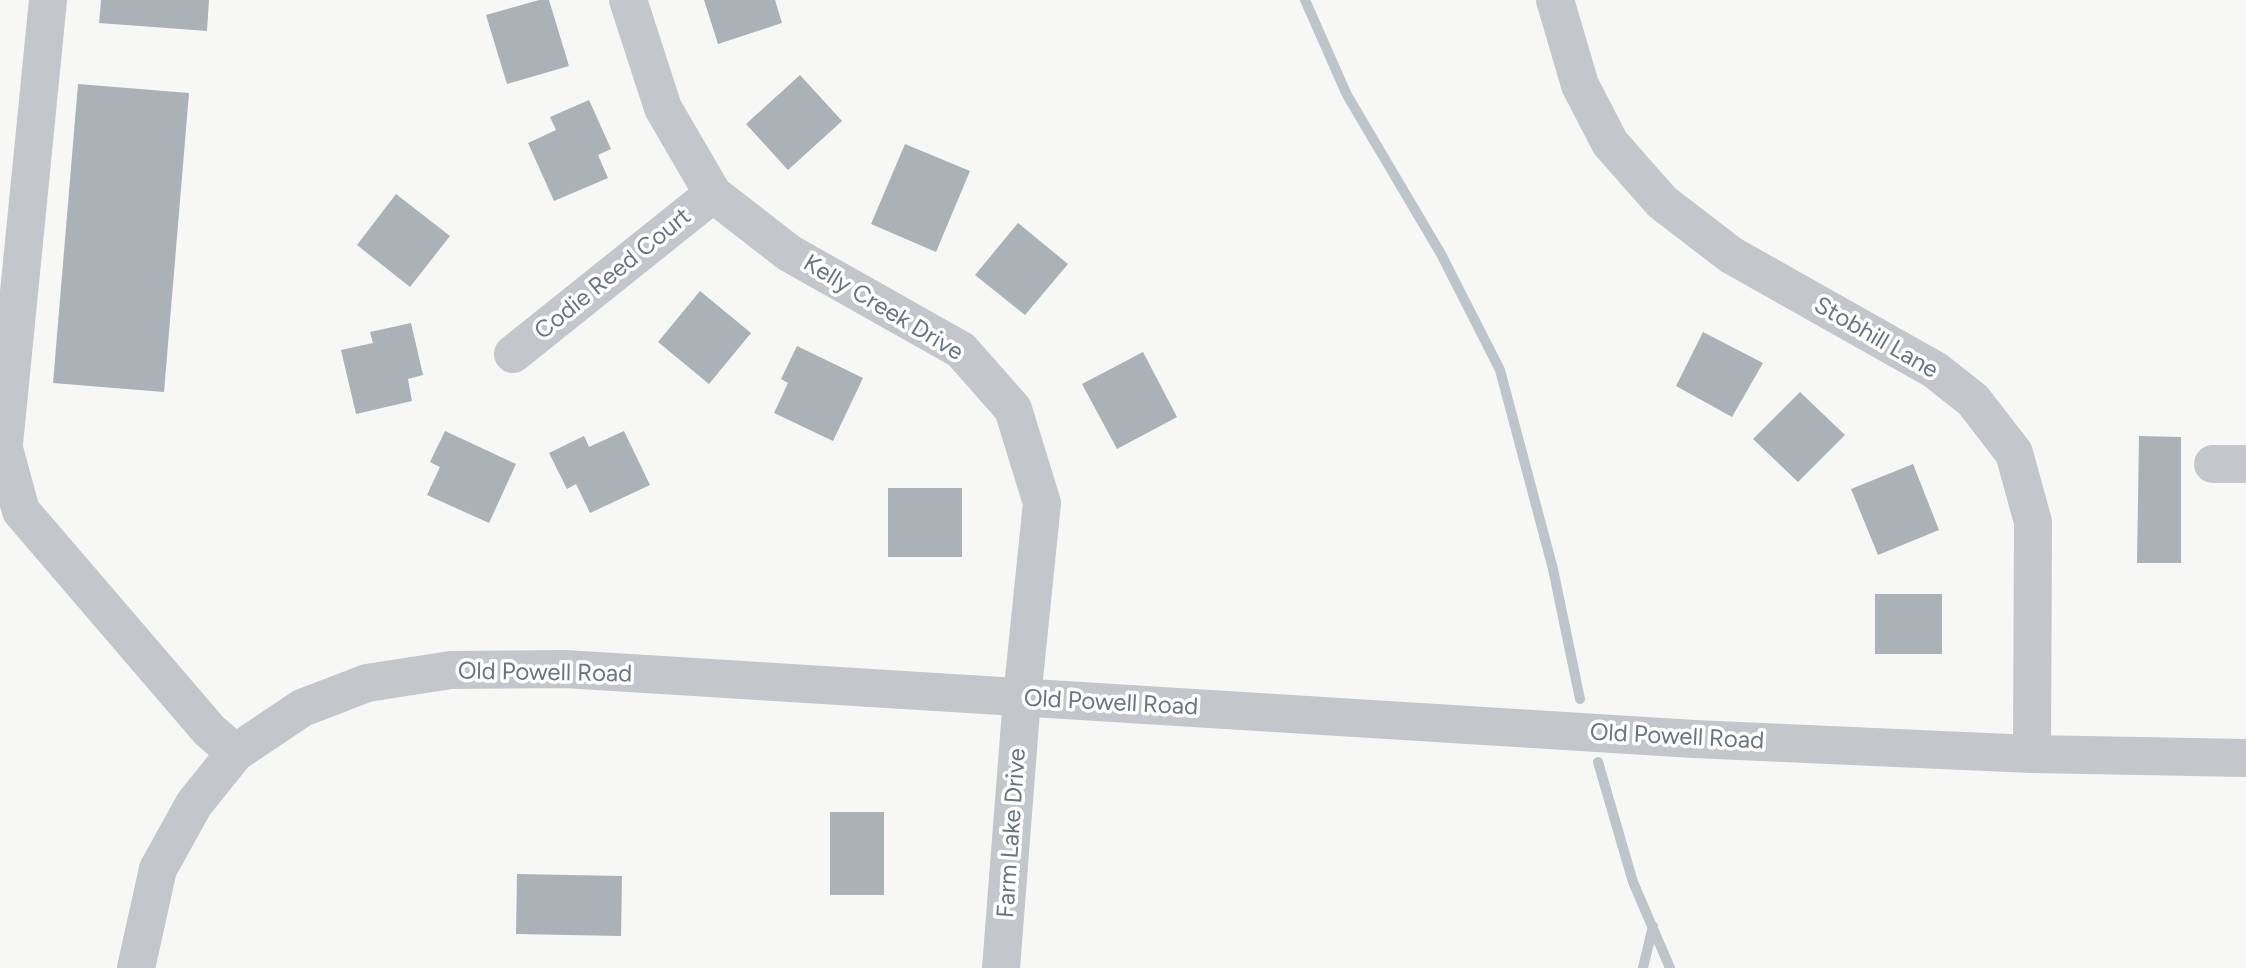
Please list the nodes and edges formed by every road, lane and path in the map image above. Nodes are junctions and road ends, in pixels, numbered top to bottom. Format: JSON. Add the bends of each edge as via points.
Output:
{"nodes":[{"id":1,"x":48,"y":0,"type":"edge"},
{"id":2,"x":628,"y":0,"type":"edge"},
{"id":3,"x":1555,"y":0,"type":"edge"},
{"id":4,"x":713,"y":194,"type":"junction"},
{"id":5,"x":513,"y":354,"type":"dead end"},
{"id":6,"x":2,"y":439,"type":"edge"},
{"id":7,"x":1022,"y":698,"type":"junction"},
{"id":8,"x":235,"y":753,"type":"junction"},
{"id":9,"x":2032,"y":754,"type":"junction"},
{"id":10,"x":2246,"y":758,"type":"edge"},
{"id":11,"x":136,"y":968,"type":"edge"},
{"id":12,"x":1001,"y":968,"type":"edge"}],
"edges":[{"from":1,"to":6,"type":"street"},
{"from":2,"to":4,"type":"street","name":"Kelly Creek Drive","via":[[663,108]]},
{"from":3,"to":9,"type":"street","name":"Stobhill Lane","via":[[1580,85],[1598,120],[1611,143],[1662,202],[1731,255],[1935,370],[1973,400],[2014,453],[2033,522]]},
{"from":4,"to":5,"type":"street","name":"Codie Reed Court"},
{"from":4,"to":7,"type":"street","name":"Kelly Creek Drive","via":[[789,253],[961,350],[1013,409],[1042,503]]},
{"from":6,"to":8,"type":"street","via":[[21,511],[209,730]]},
{"from":7,"to":8,"type":"street","name":"Old Powell Road","via":[[565,669],[452,670],[367,683],[302,708]]},
{"from":7,"to":9,"type":"street","name":"Old Powell Road","via":[[1694,739]]},
{"from":7,"to":12,"type":"street","name":"Farm Lake Drive"},
{"from":8,"to":11,"type":"street","name":"Old Powell Road","via":[[194,804],[158,869]]},
{"from":9,"to":10,"type":"street","name":"Old Powell Road"}]}
